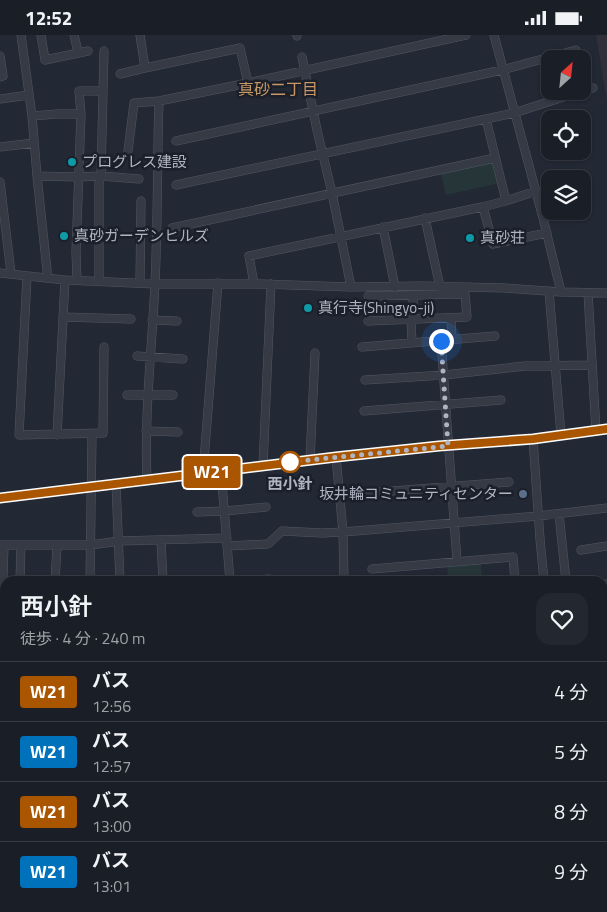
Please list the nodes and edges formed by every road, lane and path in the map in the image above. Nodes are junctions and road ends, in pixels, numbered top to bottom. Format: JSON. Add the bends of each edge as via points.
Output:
{"nodes":[{"id":1,"x":21,"y":35,"type":"edge"},
{"id":2,"x":41,"y":35,"type":"edge"},
{"id":3,"x":74,"y":35,"type":"edge"},
{"id":4,"x":140,"y":35,"type":"edge"},
{"id":5,"x":466,"y":35,"type":"edge"},
{"id":6,"x":494,"y":35,"type":"edge"},
{"id":7,"x":88,"y":51,"type":"dead end"},
{"id":8,"x":104,"y":51,"type":"dead end"},
{"id":9,"x":78,"y":52,"type":"junction"},
{"id":10,"x":0,"y":56,"type":"edge"},
{"id":11,"x":302,"y":57,"type":"dead end"},
{"id":12,"x":541,"y":60,"type":"edge"},
{"id":13,"x":145,"y":67,"type":"junction"},
{"id":14,"x":305,"y":70,"type":"junction"},
{"id":15,"x":502,"y":71,"type":"junction"},
{"id":16,"x":120,"y":74,"type":"dead end"},
{"id":17,"x":0,"y":77,"type":"edge"},
{"id":18,"x":248,"y":83,"type":"junction"},
{"id":19,"x":103,"y":91,"type":"junction"},
{"id":20,"x":28,"y":95,"type":"junction"},
{"id":21,"x":0,"y":99,"type":"edge"},
{"id":22,"x":554,"y":100,"type":"edge"},
{"id":23,"x":159,"y":101,"type":"junction"},
{"id":24,"x":314,"y":112,"type":"junction"},
{"id":25,"x":514,"y":113,"type":"junction"},
{"id":26,"x":80,"y":114,"type":"junction"},
{"id":27,"x":32,"y":116,"type":"junction"},
{"id":28,"x":486,"y":119,"type":"junction"},
{"id":29,"x":176,"y":141,"type":"dead end"},
{"id":30,"x":34,"y":143,"type":"junction"},
{"id":31,"x":0,"y":147,"type":"edge"},
{"id":32,"x":128,"y":151,"type":"dead end"},
{"id":33,"x":323,"y":153,"type":"junction"},
{"id":34,"x":495,"y":158,"type":"junction"},
{"id":35,"x":37,"y":176,"type":"junction"},
{"id":36,"x":101,"y":176,"type":"junction"},
{"id":37,"x":78,"y":177,"type":"junction"},
{"id":38,"x":139,"y":179,"type":"dead end"},
{"id":39,"x":0,"y":183,"type":"edge"},
{"id":40,"x":176,"y":185,"type":"dead end"},
{"id":41,"x":536,"y":191,"type":"junction"},
{"id":42,"x":332,"y":193,"type":"junction"},
{"id":43,"x":140,"y":201,"type":"dead end"},
{"id":44,"x":506,"y":201,"type":"junction"},
{"id":45,"x":483,"y":207,"type":"junction"},
{"id":46,"x":425,"y":218,"type":"junction"},
{"id":47,"x":382,"y":227,"type":"junction"},
{"id":48,"x":172,"y":228,"type":"dead end"},
{"id":49,"x":547,"y":233,"type":"junction"},
{"id":50,"x":340,"y":236,"type":"junction"},
{"id":51,"x":0,"y":273,"type":"edge"},
{"id":52,"x":11,"y":273,"type":"junction"},
{"id":53,"x":27,"y":276,"type":"junction"},
{"id":54,"x":47,"y":277,"type":"junction"},
{"id":55,"x":65,"y":280,"type":"junction"},
{"id":56,"x":77,"y":280,"type":"junction"},
{"id":57,"x":99,"y":281,"type":"junction"},
{"id":58,"x":140,"y":283,"type":"junction"},
{"id":59,"x":218,"y":283,"type":"junction"},
{"id":60,"x":155,"y":284,"type":"junction"},
{"id":61,"x":254,"y":284,"type":"junction"},
{"id":62,"x":271,"y":284,"type":"junction"},
{"id":63,"x":351,"y":287,"type":"junction"},
{"id":64,"x":395,"y":287,"type":"junction"},
{"id":65,"x":440,"y":287,"type":"junction"},
{"id":66,"x":549,"y":291,"type":"junction"},
{"id":67,"x":560,"y":292,"type":"junction"},
{"id":68,"x":588,"y":293,"type":"junction"},
{"id":69,"x":607,"y":293,"type":"edge"},
{"id":70,"x":413,"y":295,"type":"junction"},
{"id":71,"x":368,"y":296,"type":"dead end"},
{"id":72,"x":63,"y":317,"type":"junction"},
{"id":73,"x":451,"y":318,"type":"junction"},
{"id":74,"x":131,"y":319,"type":"dead end"},
{"id":75,"x":152,"y":320,"type":"junction"},
{"id":76,"x":412,"y":320,"type":"junction"},
{"id":77,"x":177,"y":321,"type":"dead end"},
{"id":78,"x":368,"y":321,"type":"dead end"},
{"id":79,"x":495,"y":336,"type":"dead end"},
{"id":80,"x":452,"y":340,"type":"junction"},
{"id":81,"x":441,"y":341,"type":"junction"},
{"id":82,"x":412,"y":343,"type":"junction"},
{"id":83,"x":104,"y":347,"type":"dead end"},
{"id":84,"x":362,"y":347,"type":"dead end"},
{"id":85,"x":315,"y":353,"type":"dead end"},
{"id":86,"x":137,"y":356,"type":"dead end"},
{"id":87,"x":150,"y":357,"type":"junction"},
{"id":88,"x":183,"y":359,"type":"dead end"},
{"id":89,"x":592,"y":365,"type":"junction"},
{"id":90,"x":555,"y":366,"type":"junction"},
{"id":91,"x":444,"y":375,"type":"junction"},
{"id":92,"x":365,"y":380,"type":"dead end"},
{"id":93,"x":127,"y":395,"type":"dead end"},
{"id":94,"x":148,"y":395,"type":"junction"},
{"id":95,"x":174,"y":395,"type":"dead end"},
{"id":96,"x":502,"y":400,"type":"dead end"},
{"id":97,"x":446,"y":405,"type":"junction"},
{"id":98,"x":364,"y":411,"type":"dead end"},
{"id":99,"x":607,"y":429,"type":"edge"},
{"id":100,"x":146,"y":431,"type":"junction"},
{"id":101,"x":596,"y":431,"type":"junction"},
{"id":102,"x":178,"y":432,"type":"dead end"},
{"id":103,"x":92,"y":434,"type":"junction"},
{"id":104,"x":57,"y":435,"type":"junction"},
{"id":105,"x":561,"y":435,"type":"junction"},
{"id":106,"x":533,"y":439,"type":"junction"},
{"id":107,"x":448,"y":446,"type":"junction"},
{"id":108,"x":336,"y":457,"type":"junction"},
{"id":109,"x":310,"y":460,"type":"junction"},
{"id":110,"x":263,"y":465,"type":"junction"},
{"id":111,"x":221,"y":471,"type":"junction"},
{"id":112,"x":203,"y":473,"type":"junction"},
{"id":113,"x":147,"y":480,"type":"junction"},
{"id":114,"x":509,"y":482,"type":"dead end"},
{"id":115,"x":116,"y":484,"type":"junction"},
{"id":116,"x":91,"y":487,"type":"junction"},
{"id":117,"x":451,"y":487,"type":"junction"},
{"id":118,"x":367,"y":493,"type":"dead end"},
{"id":119,"x":0,"y":498,"type":"edge"},
{"id":120,"x":266,"y":507,"type":"dead end"},
{"id":121,"x":607,"y":508,"type":"edge"},
{"id":122,"x":224,"y":511,"type":"junction"},
{"id":123,"x":197,"y":512,"type":"dead end"},
{"id":124,"x":559,"y":514,"type":"junction"},
{"id":125,"x":538,"y":516,"type":"junction"},
{"id":126,"x":454,"y":523,"type":"junction"},
{"id":127,"x":343,"y":532,"type":"junction"},
{"id":128,"x":119,"y":541,"type":"junction"},
{"id":129,"x":162,"y":541,"type":"junction"},
{"id":130,"x":227,"y":542,"type":"junction"},
{"id":131,"x":2,"y":545,"type":"edge"},
{"id":132,"x":21,"y":545,"type":"junction"},
{"id":133,"x":91,"y":545,"type":"junction"},
{"id":134,"x":56,"y":546,"type":"junction"},
{"id":135,"x":607,"y":546,"type":"edge"},
{"id":136,"x":581,"y":550,"type":"dead end"},
{"id":137,"x":457,"y":561,"type":"junction"},
{"id":138,"x":372,"y":569,"type":"dead end"},
{"id":139,"x":2,"y":576,"type":"edge"},
{"id":140,"x":20,"y":576,"type":"edge"},
{"id":141,"x":55,"y":576,"type":"edge"},
{"id":142,"x":90,"y":576,"type":"edge"},
{"id":143,"x":120,"y":576,"type":"edge"},
{"id":144,"x":163,"y":576,"type":"edge"},
{"id":145,"x":230,"y":576,"type":"edge"},
{"id":146,"x":344,"y":576,"type":"edge"},
{"id":147,"x":515,"y":576,"type":"edge"},
{"id":148,"x":544,"y":576,"type":"edge"},
{"id":149,"x":565,"y":576,"type":"edge"}],
"edges":[{"from":1,"to":20,"type":"street"},
{"from":2,"to":9,"type":"street","via":[[45,60]]},
{"from":3,"to":9,"type":"street"},
{"from":4,"to":13,"type":"street"},
{"from":5,"to":14,"type":"street"},
{"from":6,"to":15,"type":"street"},
{"from":7,"to":9,"type":"street"},
{"from":8,"to":19,"type":"street"},
{"from":10,"to":17,"type":"street","via":[[3,77]]},
{"from":11,"to":14,"type":"street"},
{"from":12,"to":15,"type":"street"},
{"from":13,"to":16,"type":"street"},
{"from":13,"to":18,"type":"street","via":[[240,48]]},
{"from":14,"to":18,"type":"street"},
{"from":14,"to":24,"type":"street"},
{"from":15,"to":24,"type":"street"},
{"from":15,"to":25,"type":"street"},
{"from":18,"to":23,"type":"street"},
{"from":19,"to":26,"type":"street","via":[[80,91]]},
{"from":19,"to":36,"type":"street"},
{"from":20,"to":21,"type":"street"},
{"from":20,"to":27,"type":"street"},
{"from":22,"to":25,"type":"street"},
{"from":23,"to":32,"type":"street","via":[[134,103]]},
{"from":23,"to":60,"type":"street"},
{"from":24,"to":29,"type":"street"},
{"from":24,"to":33,"type":"street"},
{"from":25,"to":28,"type":"street"},
{"from":25,"to":41,"type":"street"},
{"from":26,"to":27,"type":"street"},
{"from":26,"to":37,"type":"street"},
{"from":27,"to":30,"type":"street"},
{"from":28,"to":33,"type":"street"},
{"from":28,"to":34,"type":"street"},
{"from":30,"to":31,"type":"street"},
{"from":30,"to":35,"type":"street"},
{"from":33,"to":40,"type":"street"},
{"from":33,"to":42,"type":"street"},
{"from":34,"to":42,"type":"street"},
{"from":34,"to":44,"type":"street"},
{"from":35,"to":37,"type":"street"},
{"from":35,"to":54,"type":"street"},
{"from":36,"to":37,"type":"street"},
{"from":36,"to":38,"type":"street"},
{"from":36,"to":57,"type":"street"},
{"from":37,"to":56,"type":"street"},
{"from":39,"to":52,"type":"street"},
{"from":41,"to":44,"type":"street"},
{"from":41,"to":49,"type":"street"},
{"from":42,"to":48,"type":"street"},
{"from":42,"to":50,"type":"street"},
{"from":43,"to":58,"type":"street"},
{"from":44,"to":45,"type":"street"},
{"from":45,"to":46,"type":"street"},
{"from":45,"to":49,"type":"street","via":[[493,243]]},
{"from":46,"to":47,"type":"street"},
{"from":46,"to":65,"type":"street"},
{"from":47,"to":50,"type":"street"},
{"from":47,"to":64,"type":"street"},
{"from":49,"to":67,"type":"street"},
{"from":50,"to":61,"type":"street","via":[[249,256]]},
{"from":50,"to":63,"type":"street"},
{"from":51,"to":52,"type":"street"},
{"from":52,"to":53,"type":"street"},
{"from":53,"to":54,"type":"street"},
{"from":53,"to":104,"type":"street","via":[[19,435]]},
{"from":54,"to":55,"type":"street"},
{"from":55,"to":56,"type":"street"},
{"from":55,"to":72,"type":"street"},
{"from":56,"to":57,"type":"street"},
{"from":57,"to":58,"type":"street"},
{"from":58,"to":60,"type":"street"},
{"from":59,"to":60,"type":"street"},
{"from":59,"to":61,"type":"street"},
{"from":59,"to":112,"type":"street"},
{"from":60,"to":75,"type":"street"},
{"from":61,"to":62,"type":"street"},
{"from":62,"to":63,"type":"street"},
{"from":62,"to":110,"type":"street"},
{"from":63,"to":64,"type":"street"},
{"from":64,"to":65,"type":"street"},
{"from":65,"to":66,"type":"street"},
{"from":66,"to":67,"type":"street"},
{"from":66,"to":90,"type":"street"},
{"from":67,"to":68,"type":"street"},
{"from":68,"to":69,"type":"street"},
{"from":68,"to":89,"type":"street"},
{"from":70,"to":71,"type":"street"},
{"from":70,"to":73,"type":"street","via":[[465,294],[466,317]]},
{"from":70,"to":76,"type":"street"},
{"from":72,"to":74,"type":"street"},
{"from":72,"to":104,"type":"street"},
{"from":73,"to":76,"type":"street"},
{"from":73,"to":80,"type":"street"},
{"from":75,"to":77,"type":"street"},
{"from":75,"to":87,"type":"street"},
{"from":76,"to":78,"type":"street"},
{"from":76,"to":82,"type":"street"},
{"from":79,"to":80,"type":"street"},
{"from":80,"to":81,"type":"street"},
{"from":81,"to":82,"type":"street"},
{"from":81,"to":91,"type":"street"},
{"from":82,"to":84,"type":"street"},
{"from":83,"to":103,"type":"street","via":[[103,433]]},
{"from":85,"to":109,"type":"street"},
{"from":86,"to":87,"type":"street"},
{"from":87,"to":88,"type":"street"},
{"from":87,"to":94,"type":"street"},
{"from":89,"to":90,"type":"street"},
{"from":89,"to":101,"type":"street"},
{"from":90,"to":91,"type":"street"},
{"from":90,"to":105,"type":"street"},
{"from":91,"to":92,"type":"street"},
{"from":91,"to":97,"type":"street"},
{"from":93,"to":94,"type":"street"},
{"from":94,"to":95,"type":"street"},
{"from":94,"to":100,"type":"street"},
{"from":96,"to":97,"type":"street"},
{"from":97,"to":98,"type":"street"},
{"from":97,"to":107,"type":"street"},
{"from":99,"to":101,"type":"street"},
{"from":100,"to":102,"type":"street"},
{"from":100,"to":113,"type":"street"},
{"from":101,"to":105,"type":"street"},
{"from":103,"to":104,"type":"street"},
{"from":103,"to":116,"type":"street"},
{"from":105,"to":106,"type":"street"},
{"from":106,"to":107,"type":"street"},
{"from":106,"to":125,"type":"street"},
{"from":107,"to":108,"type":"street"},
{"from":107,"to":117,"type":"street"},
{"from":108,"to":109,"type":"street"},
{"from":108,"to":127,"type":"street"},
{"from":109,"to":110,"type":"street"},
{"from":110,"to":111,"type":"street"},
{"from":111,"to":112,"type":"street"},
{"from":111,"to":122,"type":"street"},
{"from":112,"to":113,"type":"street"},
{"from":113,"to":115,"type":"street"},
{"from":114,"to":117,"type":"street"},
{"from":115,"to":116,"type":"street"},
{"from":115,"to":128,"type":"street"},
{"from":116,"to":119,"type":"street"},
{"from":116,"to":133,"type":"street"},
{"from":117,"to":118,"type":"street"},
{"from":117,"to":126,"type":"street"},
{"from":120,"to":122,"type":"street"},
{"from":121,"to":124,"type":"street"},
{"from":122,"to":123,"type":"street"},
{"from":122,"to":130,"type":"street"},
{"from":124,"to":125,"type":"street"},
{"from":124,"to":149,"type":"street"},
{"from":125,"to":126,"type":"street"},
{"from":125,"to":148,"type":"street"},
{"from":126,"to":127,"type":"street"},
{"from":126,"to":137,"type":"street"},
{"from":127,"to":130,"type":"street","via":[[282,531],[268,544]]},
{"from":127,"to":146,"type":"street"},
{"from":128,"to":129,"type":"street"},
{"from":128,"to":133,"type":"street"},
{"from":128,"to":143,"type":"street"},
{"from":129,"to":130,"type":"street"},
{"from":129,"to":144,"type":"street"},
{"from":130,"to":145,"type":"street"},
{"from":131,"to":132,"type":"street"},
{"from":131,"to":139,"type":"street"},
{"from":132,"to":134,"type":"street"},
{"from":132,"to":140,"type":"street"},
{"from":133,"to":134,"type":"street"},
{"from":133,"to":142,"type":"street"},
{"from":134,"to":141,"type":"street"},
{"from":135,"to":136,"type":"street"},
{"from":137,"to":138,"type":"street"},
{"from":137,"to":147,"type":"street","via":[[513,557]]}]}
